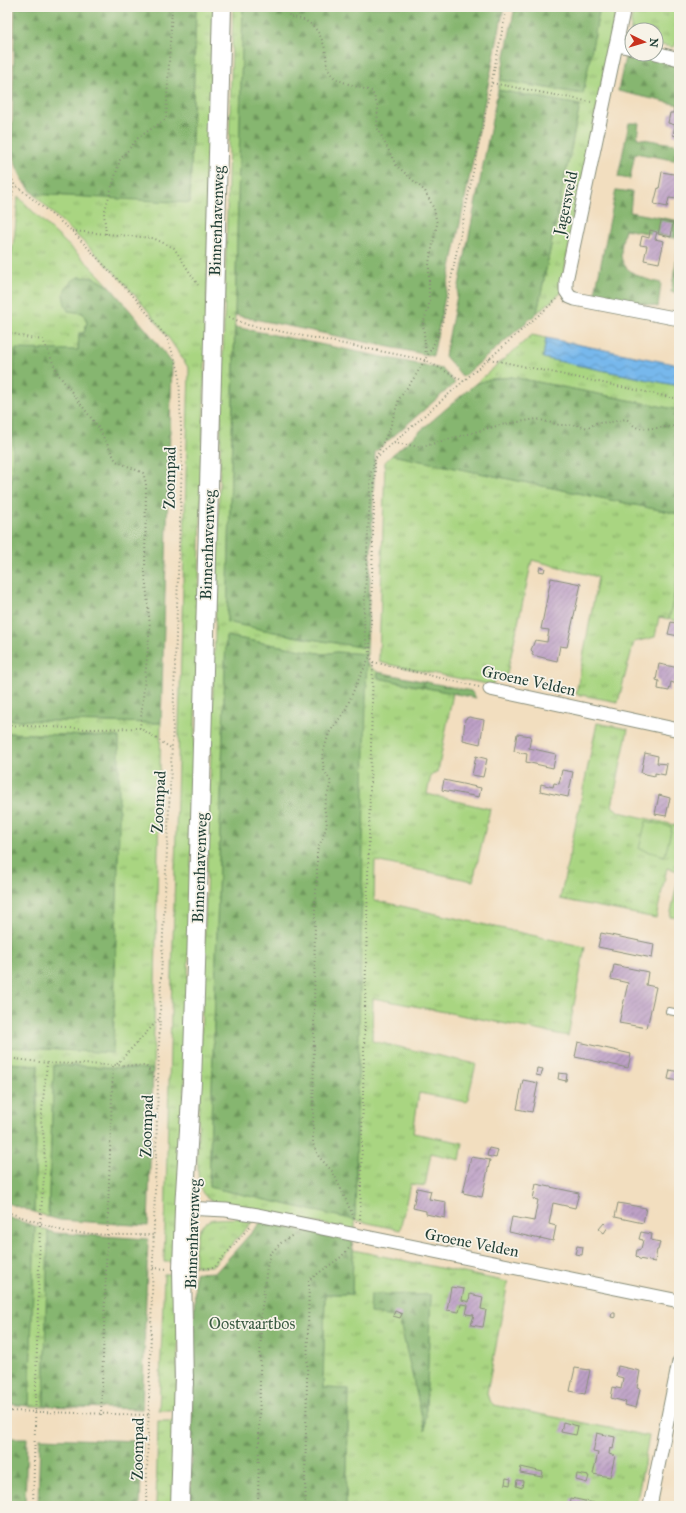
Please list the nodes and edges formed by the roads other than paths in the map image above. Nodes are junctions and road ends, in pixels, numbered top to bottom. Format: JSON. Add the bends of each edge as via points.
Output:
{"nodes":[{"id":1,"x":222,"y":7,"type":"edge"},
{"id":2,"x":624,"y":7,"type":"edge"},
{"id":3,"x":616,"y":45,"type":"junction"},
{"id":4,"x":624,"y":46,"type":"edge"},
{"id":5,"x":664,"y":55,"type":"edge"},
{"id":6,"x":678,"y":56,"type":"edge"},
{"id":7,"x":679,"y":319,"type":"edge"},
{"id":8,"x":490,"y":689,"type":"road end"},
{"id":9,"x":679,"y":730,"type":"edge"},
{"id":10,"x":669,"y":1011,"type":"dead end"},
{"id":11,"x":679,"y":1013,"type":"edge"},
{"id":12,"x":189,"y":1208,"type":"junction"},
{"id":13,"x":679,"y":1301,"type":"edge"},
{"id":14,"x":679,"y":1362,"type":"edge"},
{"id":15,"x":180,"y":1506,"type":"edge"},
{"id":16,"x":650,"y":1506,"type":"edge"}],
"edges":[{"from":1,"to":12,"type":"street","name":"Binnenhavenweg"},
{"from":2,"to":3,"type":"street","name":"Jagersveld"},
{"from":3,"to":4,"type":"street"},
{"from":3,"to":7,"type":"street","name":"Jagersveld","via":[[566,281],[566,292],[575,299]]},
{"from":5,"to":6,"type":"street"},
{"from":8,"to":9,"type":"street","name":"Groene Velden"},
{"from":10,"to":11,"type":"lane"},
{"from":12,"to":13,"type":"street","name":"Groene Velden","via":[[258,1215]]},
{"from":12,"to":15,"type":"street","name":"Binnenhavenweg"},
{"from":14,"to":16,"type":"street"}]}
